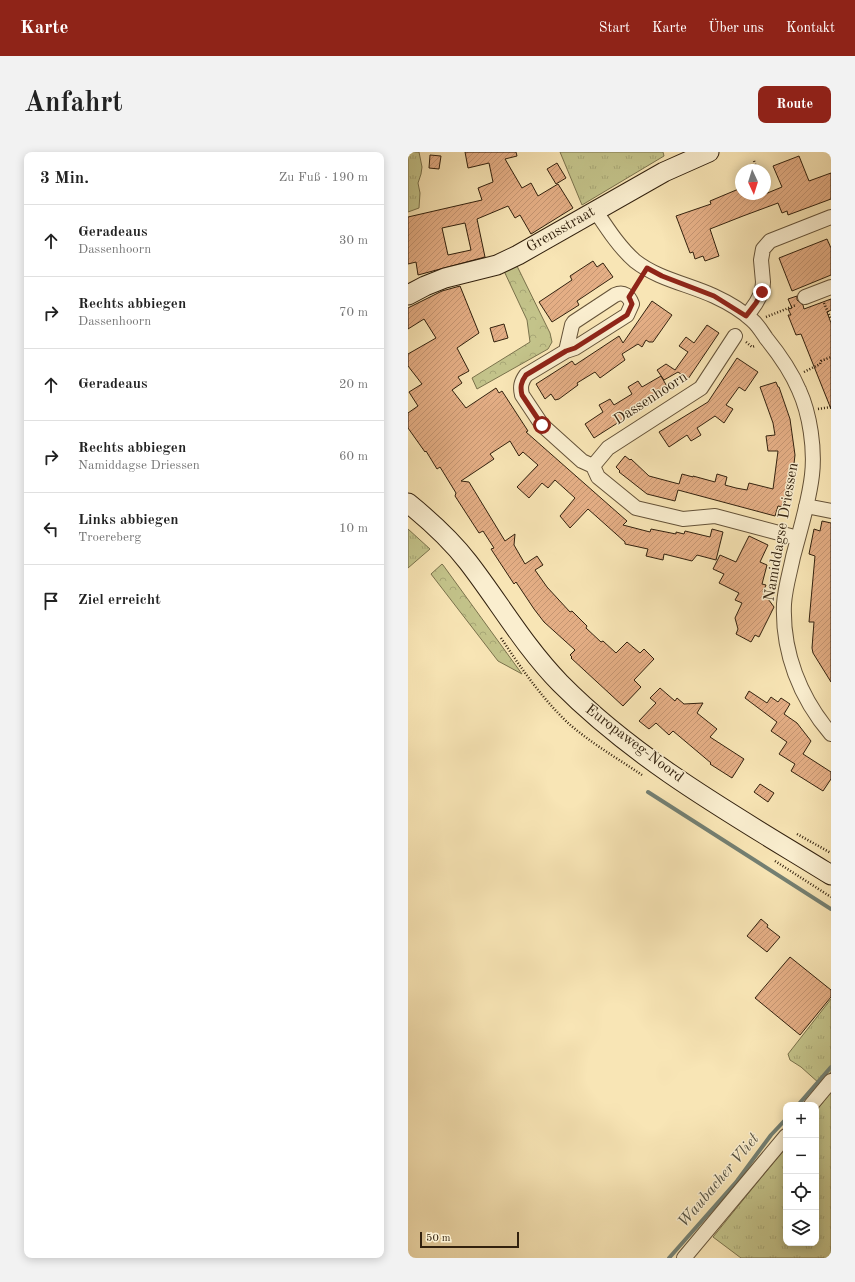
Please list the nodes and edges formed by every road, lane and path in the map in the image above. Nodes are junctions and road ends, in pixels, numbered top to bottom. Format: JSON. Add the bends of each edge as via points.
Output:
{"nodes":[{"id":1,"x":709,"y":152,"type":"edge"},
{"id":2,"x":595,"y":210,"type":"junction"},
{"id":3,"x":831,"y":217,"type":"edge"},
{"id":4,"x":825,"y":289,"type":"edge"},
{"id":5,"x":408,"y":294,"type":"edge"},
{"id":6,"x":805,"y":297,"type":"joint"},
{"id":7,"x":750,"y":319,"type":"junction"},
{"id":8,"x":831,"y":319,"type":"edge"},
{"id":9,"x":735,"y":336,"type":"dead end"},
{"id":10,"x":566,"y":351,"type":"junction"},
{"id":11,"x":831,"y":357,"type":"edge"},
{"id":12,"x":793,"y":377,"type":"junction"},
{"id":13,"x":593,"y":466,"type":"junction"},
{"id":14,"x":408,"y":502,"type":"edge"},
{"id":15,"x":806,"y":506,"type":"junction"},
{"id":16,"x":831,"y":511,"type":"edge"},
{"id":17,"x":798,"y":538,"type":"junction"},
{"id":18,"x":831,"y":734,"type":"edge"},
{"id":19,"x":831,"y":875,"type":"edge"},
{"id":20,"x":831,"y":1081,"type":"edge"},
{"id":21,"x":814,"y":1102,"type":"edge"},
{"id":22,"x":784,"y":1138,"type":"edge"},
{"id":23,"x":684,"y":1258,"type":"edge"}],
"edges":[{"from":1,"to":2,"type":"street","name":"Grensstraat","via":[[664,172]]},
{"from":2,"to":5,"type":"street","name":"Grensstraat","via":[[497,265],[445,278]]},
{"from":2,"to":7,"type":"street","name":"Namiddagse Driessen","via":[[622,248],[636,261],[662,276],[714,296]]},
{"from":3,"to":7,"type":"street","via":[[770,241],[762,249],[762,292]]},
{"from":4,"to":6,"type":"street"},
{"from":4,"to":8,"type":"path"},
{"from":6,"to":7,"type":"path","via":[[800,304]]},
{"from":7,"to":12,"type":"street","name":"Namiddagse Driessen"},
{"from":9,"to":13,"type":"street","name":"Dassenhoorn","via":[[701,388],[608,448]]},
{"from":10,"to":10,"type":"street","via":[[574,322],[615,294],[629,297],[632,304],[627,315]]},
{"from":10,"to":13,"type":"street","via":[[526,375],[520,390],[542,425],[582,461]]},
{"from":11,"to":12,"type":"path"},
{"from":12,"to":15,"type":"street","name":"Namiddagse Driessen","via":[[800,391],[812,441],[812,474]]},
{"from":13,"to":17,"type":"street","via":[[598,477],[636,508],[682,520],[715,516]]},
{"from":14,"to":19,"type":"street","name":"Europaweg-Noord","via":[[460,552],[534,654],[597,718],[683,782]]},
{"from":15,"to":16,"type":"street"},
{"from":15,"to":17,"type":"street","name":"Namiddagse Driessen"},
{"from":17,"to":18,"type":"street","name":"Namiddagse Driessen","via":[[784,603],[785,633],[790,657],[807,702]]},
{"from":20,"to":21,"type":"street"},
{"from":22,"to":23,"type":"street"}]}
